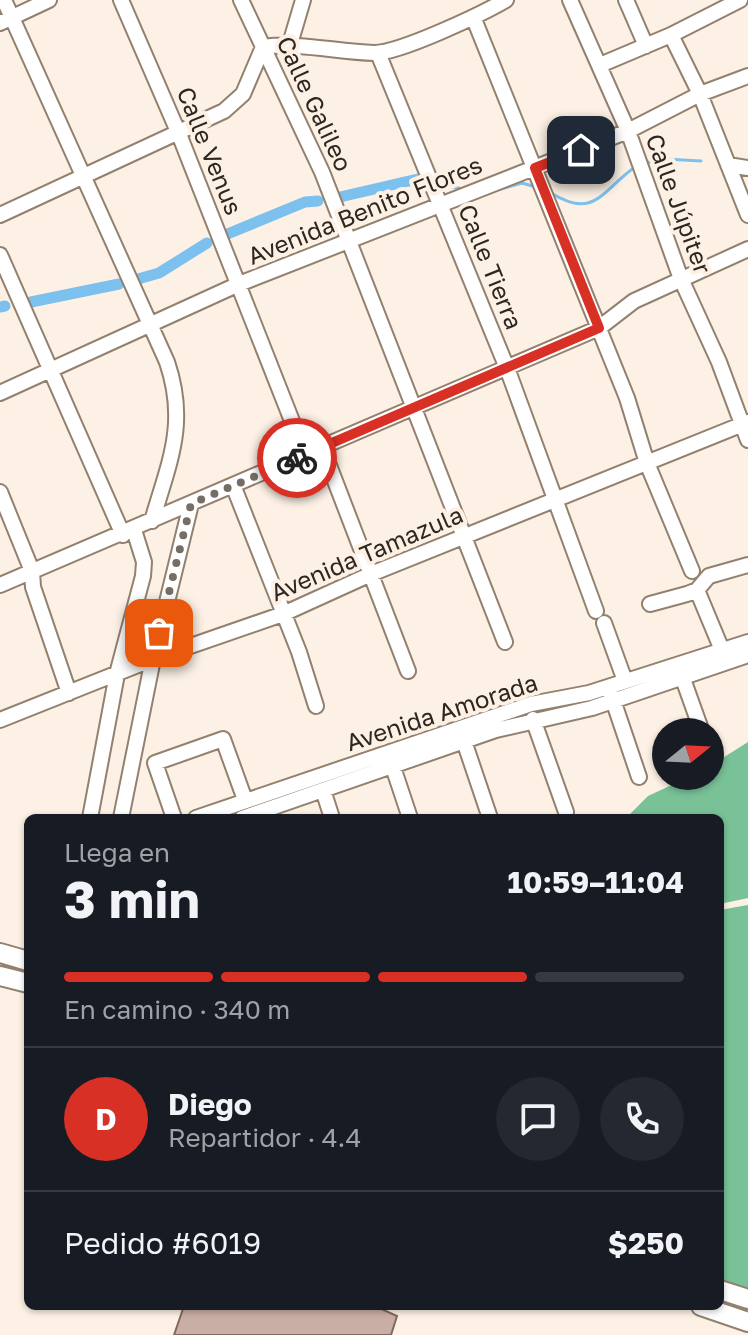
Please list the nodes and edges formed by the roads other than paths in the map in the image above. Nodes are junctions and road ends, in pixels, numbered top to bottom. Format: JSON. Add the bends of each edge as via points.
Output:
{"nodes":[{"id":1,"x":4,"y":0,"type":"edge"},
{"id":2,"x":49,"y":0,"type":"edge"},
{"id":3,"x":121,"y":0,"type":"edge"},
{"id":4,"x":241,"y":0,"type":"edge"},
{"id":5,"x":303,"y":0,"type":"edge"},
{"id":6,"x":506,"y":0,"type":"edge"},
{"id":7,"x":570,"y":0,"type":"edge"},
{"id":8,"x":626,"y":0,"type":"edge"},
{"id":9,"x":740,"y":0,"type":"edge"},
{"id":10,"x":474,"y":19,"type":"junction"},
{"id":11,"x":6,"y":20,"type":"edge"},
{"id":12,"x":671,"y":35,"type":"junction"},
{"id":13,"x":290,"y":44,"type":"junction"},
{"id":14,"x":646,"y":46,"type":"junction"},
{"id":15,"x":263,"y":47,"type":"junction"},
{"id":16,"x":378,"y":53,"type":"junction"},
{"id":17,"x":600,"y":65,"type":"junction"},
{"id":18,"x":748,"y":76,"type":"edge"},
{"id":19,"x":700,"y":94,"type":"junction"},
{"id":20,"x":628,"y":131,"type":"junction"},
{"id":21,"x":179,"y":134,"type":"junction"},
{"id":22,"x":728,"y":165,"type":"junction"},
{"id":23,"x":535,"y":168,"type":"junction"},
{"id":24,"x":748,"y":168,"type":"edge"},
{"id":25,"x":85,"y":177,"type":"junction"},
{"id":26,"x":440,"y":204,"type":"junction"},
{"id":27,"x":0,"y":215,"type":"edge"},
{"id":28,"x":748,"y":215,"type":"edge"},
{"id":29,"x":348,"y":240,"type":"junction"},
{"id":30,"x":748,"y":249,"type":"edge"},
{"id":31,"x":0,"y":255,"type":"edge"},
{"id":32,"x":681,"y":279,"type":"junction"},
{"id":33,"x":239,"y":284,"type":"junction"},
{"id":34,"x":150,"y":323,"type":"junction"},
{"id":35,"x":599,"y":328,"type":"junction"},
{"id":36,"x":507,"y":368,"type":"junction"},
{"id":37,"x":49,"y":371,"type":"junction"},
{"id":38,"x":0,"y":393,"type":"edge"},
{"id":39,"x":413,"y":407,"type":"junction"},
{"id":40,"x":745,"y":423,"type":"edge"},
{"id":41,"x":748,"y":440,"type":"edge"},
{"id":42,"x":322,"y":447,"type":"junction"},
{"id":43,"x":305,"y":454,"type":"junction"},
{"id":44,"x":647,"y":463,"type":"junction"},
{"id":45,"x":233,"y":485,"type":"junction"},
{"id":46,"x":0,"y":492,"type":"edge"},
{"id":47,"x":555,"y":499,"type":"junction"},
{"id":48,"x":191,"y":504,"type":"junction"},
{"id":49,"x":152,"y":521,"type":"junction"},
{"id":50,"x":128,"y":532,"type":"junction"},
{"id":51,"x":464,"y":537,"type":"junction"},
{"id":52,"x":748,"y":565,"type":"edge"},
{"id":53,"x":32,"y":571,"type":"junction"},
{"id":54,"x":692,"y":571,"type":"dead end"},
{"id":55,"x":371,"y":574,"type":"junction"},
{"id":56,"x":0,"y":585,"type":"edge"},
{"id":57,"x":697,"y":590,"type":"junction"},
{"id":58,"x":650,"y":604,"type":"dead end"},
{"id":59,"x":283,"y":614,"type":"junction"},
{"id":60,"x":505,"y":642,"type":"dead end"},
{"id":61,"x":748,"y":642,"type":"edge"},
{"id":62,"x":722,"y":650,"type":"junction"},
{"id":63,"x":748,"y":655,"type":"edge"},
{"id":64,"x":153,"y":659,"type":"junction"},
{"id":65,"x":408,"y":671,"type":"dead end"},
{"id":66,"x":117,"y":674,"type":"junction"},
{"id":67,"x":682,"y":676,"type":"junction"},
{"id":68,"x":625,"y":681,"type":"junction"},
{"id":69,"x":69,"y":693,"type":"junction"},
{"id":70,"x":611,"y":693,"type":"junction"},
{"id":71,"x":316,"y":706,"type":"dead end"},
{"id":72,"x":697,"y":718,"type":"edge"},
{"id":73,"x":533,"y":719,"type":"junction"},
{"id":74,"x":0,"y":720,"type":"edge"},
{"id":75,"x":464,"y":741,"type":"junction"},
{"id":76,"x":436,"y":744,"type":"junction"},
{"id":77,"x":393,"y":767,"type":"junction"},
{"id":78,"x":639,"y":777,"type":"dead end"},
{"id":79,"x":323,"y":790,"type":"junction"},
{"id":80,"x":245,"y":800,"type":"junction"},
{"id":81,"x":566,"y":812,"type":"dead end"},
{"id":82,"x":91,"y":814,"type":"edge"},
{"id":83,"x":122,"y":814,"type":"edge"},
{"id":84,"x":173,"y":814,"type":"edge"},
{"id":85,"x":207,"y":814,"type":"edge"},
{"id":86,"x":258,"y":814,"type":"edge"},
{"id":87,"x":331,"y":814,"type":"edge"},
{"id":88,"x":409,"y":814,"type":"edge"},
{"id":89,"x":489,"y":814,"type":"edge"},
{"id":90,"x":0,"y":953,"type":"edge"},
{"id":91,"x":24,"y":960,"type":"edge"},
{"id":92,"x":0,"y":976,"type":"edge"},
{"id":93,"x":24,"y":982,"type":"edge"},
{"id":94,"x":724,"y":1291,"type":"edge"},
{"id":95,"x":748,"y":1299,"type":"edge"},
{"id":96,"x":710,"y":1310,"type":"edge"},
{"id":97,"x":746,"y":1326,"type":"edge"}],
"edges":[{"from":1,"to":11,"type":"street"},
{"from":2,"to":11,"type":"street"},
{"from":3,"to":21,"type":"street","name":"Calle Venus"},
{"from":4,"to":15,"type":"street","name":"Calle Galileo"},
{"from":5,"to":13,"type":"street"},
{"from":6,"to":10,"type":"street"},
{"from":7,"to":17,"type":"street","name":"Calle Júpiter"},
{"from":8,"to":14,"type":"street"},
{"from":9,"to":12,"type":"street"},
{"from":10,"to":16,"type":"street"},
{"from":10,"to":23,"type":"street"},
{"from":11,"to":25,"type":"street"},
{"from":12,"to":14,"type":"street"},
{"from":12,"to":19,"type":"street"},
{"from":13,"to":15,"type":"street"},
{"from":13,"to":16,"type":"street"},
{"from":14,"to":17,"type":"street"},
{"from":15,"to":21,"type":"street","via":[[243,94],[224,111]]},
{"from":15,"to":29,"type":"street","name":"Calle Galileo"},
{"from":16,"to":26,"type":"street","name":"Calle Tierra"},
{"from":17,"to":20,"type":"street","name":"Calle Júpiter"},
{"from":18,"to":19,"type":"street","name":"Avenida Benito Flores"},
{"from":19,"to":20,"type":"street","name":"Avenida Benito Flores"},
{"from":19,"to":22,"type":"street"},
{"from":20,"to":23,"type":"street","name":"Avenida Benito Flores"},
{"from":20,"to":32,"type":"street","name":"Calle Júpiter"},
{"from":21,"to":25,"type":"street"},
{"from":21,"to":33,"type":"street","name":"Calle Venus"},
{"from":22,"to":24,"type":"street"},
{"from":22,"to":28,"type":"street"},
{"from":23,"to":26,"type":"street","name":"Avenida Benito Flores"},
{"from":23,"to":35,"type":"street"},
{"from":25,"to":27,"type":"street"},
{"from":25,"to":34,"type":"street"},
{"from":26,"to":29,"type":"street","name":"Avenida Benito Flores"},
{"from":26,"to":36,"type":"street","name":"Calle Tierra"},
{"from":29,"to":33,"type":"street","name":"Avenida Benito Flores"},
{"from":29,"to":39,"type":"street","name":"Calle Galileo"},
{"from":30,"to":32,"type":"street"},
{"from":31,"to":37,"type":"street"},
{"from":32,"to":35,"type":"street","via":[[634,301]]},
{"from":32,"to":40,"type":"street","name":"Calle Júpiter"},
{"from":33,"to":34,"type":"street","name":"Avenida Benito Flores"},
{"from":33,"to":43,"type":"street","name":"Calle Venus"},
{"from":34,"to":37,"type":"street","name":"Avenida Benito Flores"},
{"from":34,"to":49,"type":"street","via":[[178,395],[175,439]]},
{"from":35,"to":36,"type":"street"},
{"from":35,"to":44,"type":"street"},
{"from":36,"to":39,"type":"street"},
{"from":36,"to":47,"type":"street","name":"Calle Tierra"},
{"from":37,"to":38,"type":"street","name":"Avenida Benito Flores"},
{"from":37,"to":50,"type":"street"},
{"from":39,"to":42,"type":"street"},
{"from":39,"to":51,"type":"street","name":"Calle Galileo"},
{"from":40,"to":41,"type":"street","name":"Calle Júpiter"},
{"from":40,"to":44,"type":"street","name":"Avenida Tamazula"},
{"from":42,"to":43,"type":"street"},
{"from":42,"to":55,"type":"street"},
{"from":43,"to":45,"type":"street"},
{"from":44,"to":47,"type":"street","name":"Avenida Tamazula"},
{"from":44,"to":54,"type":"street"},
{"from":45,"to":48,"type":"street"},
{"from":45,"to":59,"type":"street"},
{"from":46,"to":53,"type":"street"},
{"from":47,"to":51,"type":"street","name":"Avenida Tamazula"},
{"from":47,"to":68,"type":"street","name":"Calle Tierra"},
{"from":48,"to":49,"type":"street"},
{"from":48,"to":64,"type":"street"},
{"from":49,"to":50,"type":"street"},
{"from":50,"to":53,"type":"street"},
{"from":50,"to":66,"type":"street","via":[[144,562],[143,576]]},
{"from":51,"to":55,"type":"street","name":"Avenida Tamazula"},
{"from":51,"to":60,"type":"street","name":"Calle Galileo"},
{"from":52,"to":57,"type":"street","via":[[709,576]]},
{"from":53,"to":56,"type":"street"},
{"from":53,"to":69,"type":"street"},
{"from":55,"to":59,"type":"street","name":"Avenida Tamazula"},
{"from":55,"to":65,"type":"street"},
{"from":57,"to":58,"type":"street"},
{"from":57,"to":62,"type":"street"},
{"from":59,"to":64,"type":"street","name":"Avenida Tamazula"},
{"from":59,"to":71,"type":"street"},
{"from":61,"to":62,"type":"street","name":"Avenida Amorada"},
{"from":62,"to":68,"type":"street","name":"Avenida Amorada"},
{"from":63,"to":67,"type":"street","name":"Avenida Amorada"},
{"from":64,"to":66,"type":"street","name":"Avenida Tamazula"},
{"from":64,"to":83,"type":"street"},
{"from":66,"to":69,"type":"street","name":"Avenida Tamazula"},
{"from":66,"to":82,"type":"street"},
{"from":67,"to":70,"type":"street","name":"Avenida Amorada"},
{"from":67,"to":72,"type":"street"},
{"from":68,"to":70,"type":"street","name":"Avenida Amorada"},
{"from":69,"to":74,"type":"street","name":"Avenida Tamazula"},
{"from":70,"to":73,"type":"street","name":"Avenida Amorada"},
{"from":70,"to":76,"type":"street","name":"Avenida Amorada","via":[[531,704]]},
{"from":70,"to":78,"type":"street"},
{"from":73,"to":75,"type":"street","name":"Avenida Amorada"},
{"from":73,"to":81,"type":"street"},
{"from":75,"to":76,"type":"street","name":"Avenida Amorada"},
{"from":75,"to":89,"type":"street"},
{"from":76,"to":77,"type":"street","name":"Avenida Amorada"},
{"from":76,"to":80,"type":"street","name":"Avenida Amorada"},
{"from":77,"to":79,"type":"street","name":"Avenida Amorada"},
{"from":77,"to":88,"type":"street"},
{"from":79,"to":86,"type":"street","name":"Avenida Amorada"},
{"from":79,"to":87,"type":"street"},
{"from":80,"to":84,"type":"street","via":[[223,739],[155,763]]},
{"from":80,"to":85,"type":"street","name":"Avenida Amorada"},
{"from":90,"to":91,"type":"main road"},
{"from":92,"to":93,"type":"main road"},
{"from":94,"to":95,"type":"main road"},
{"from":96,"to":97,"type":"main road"}]}
